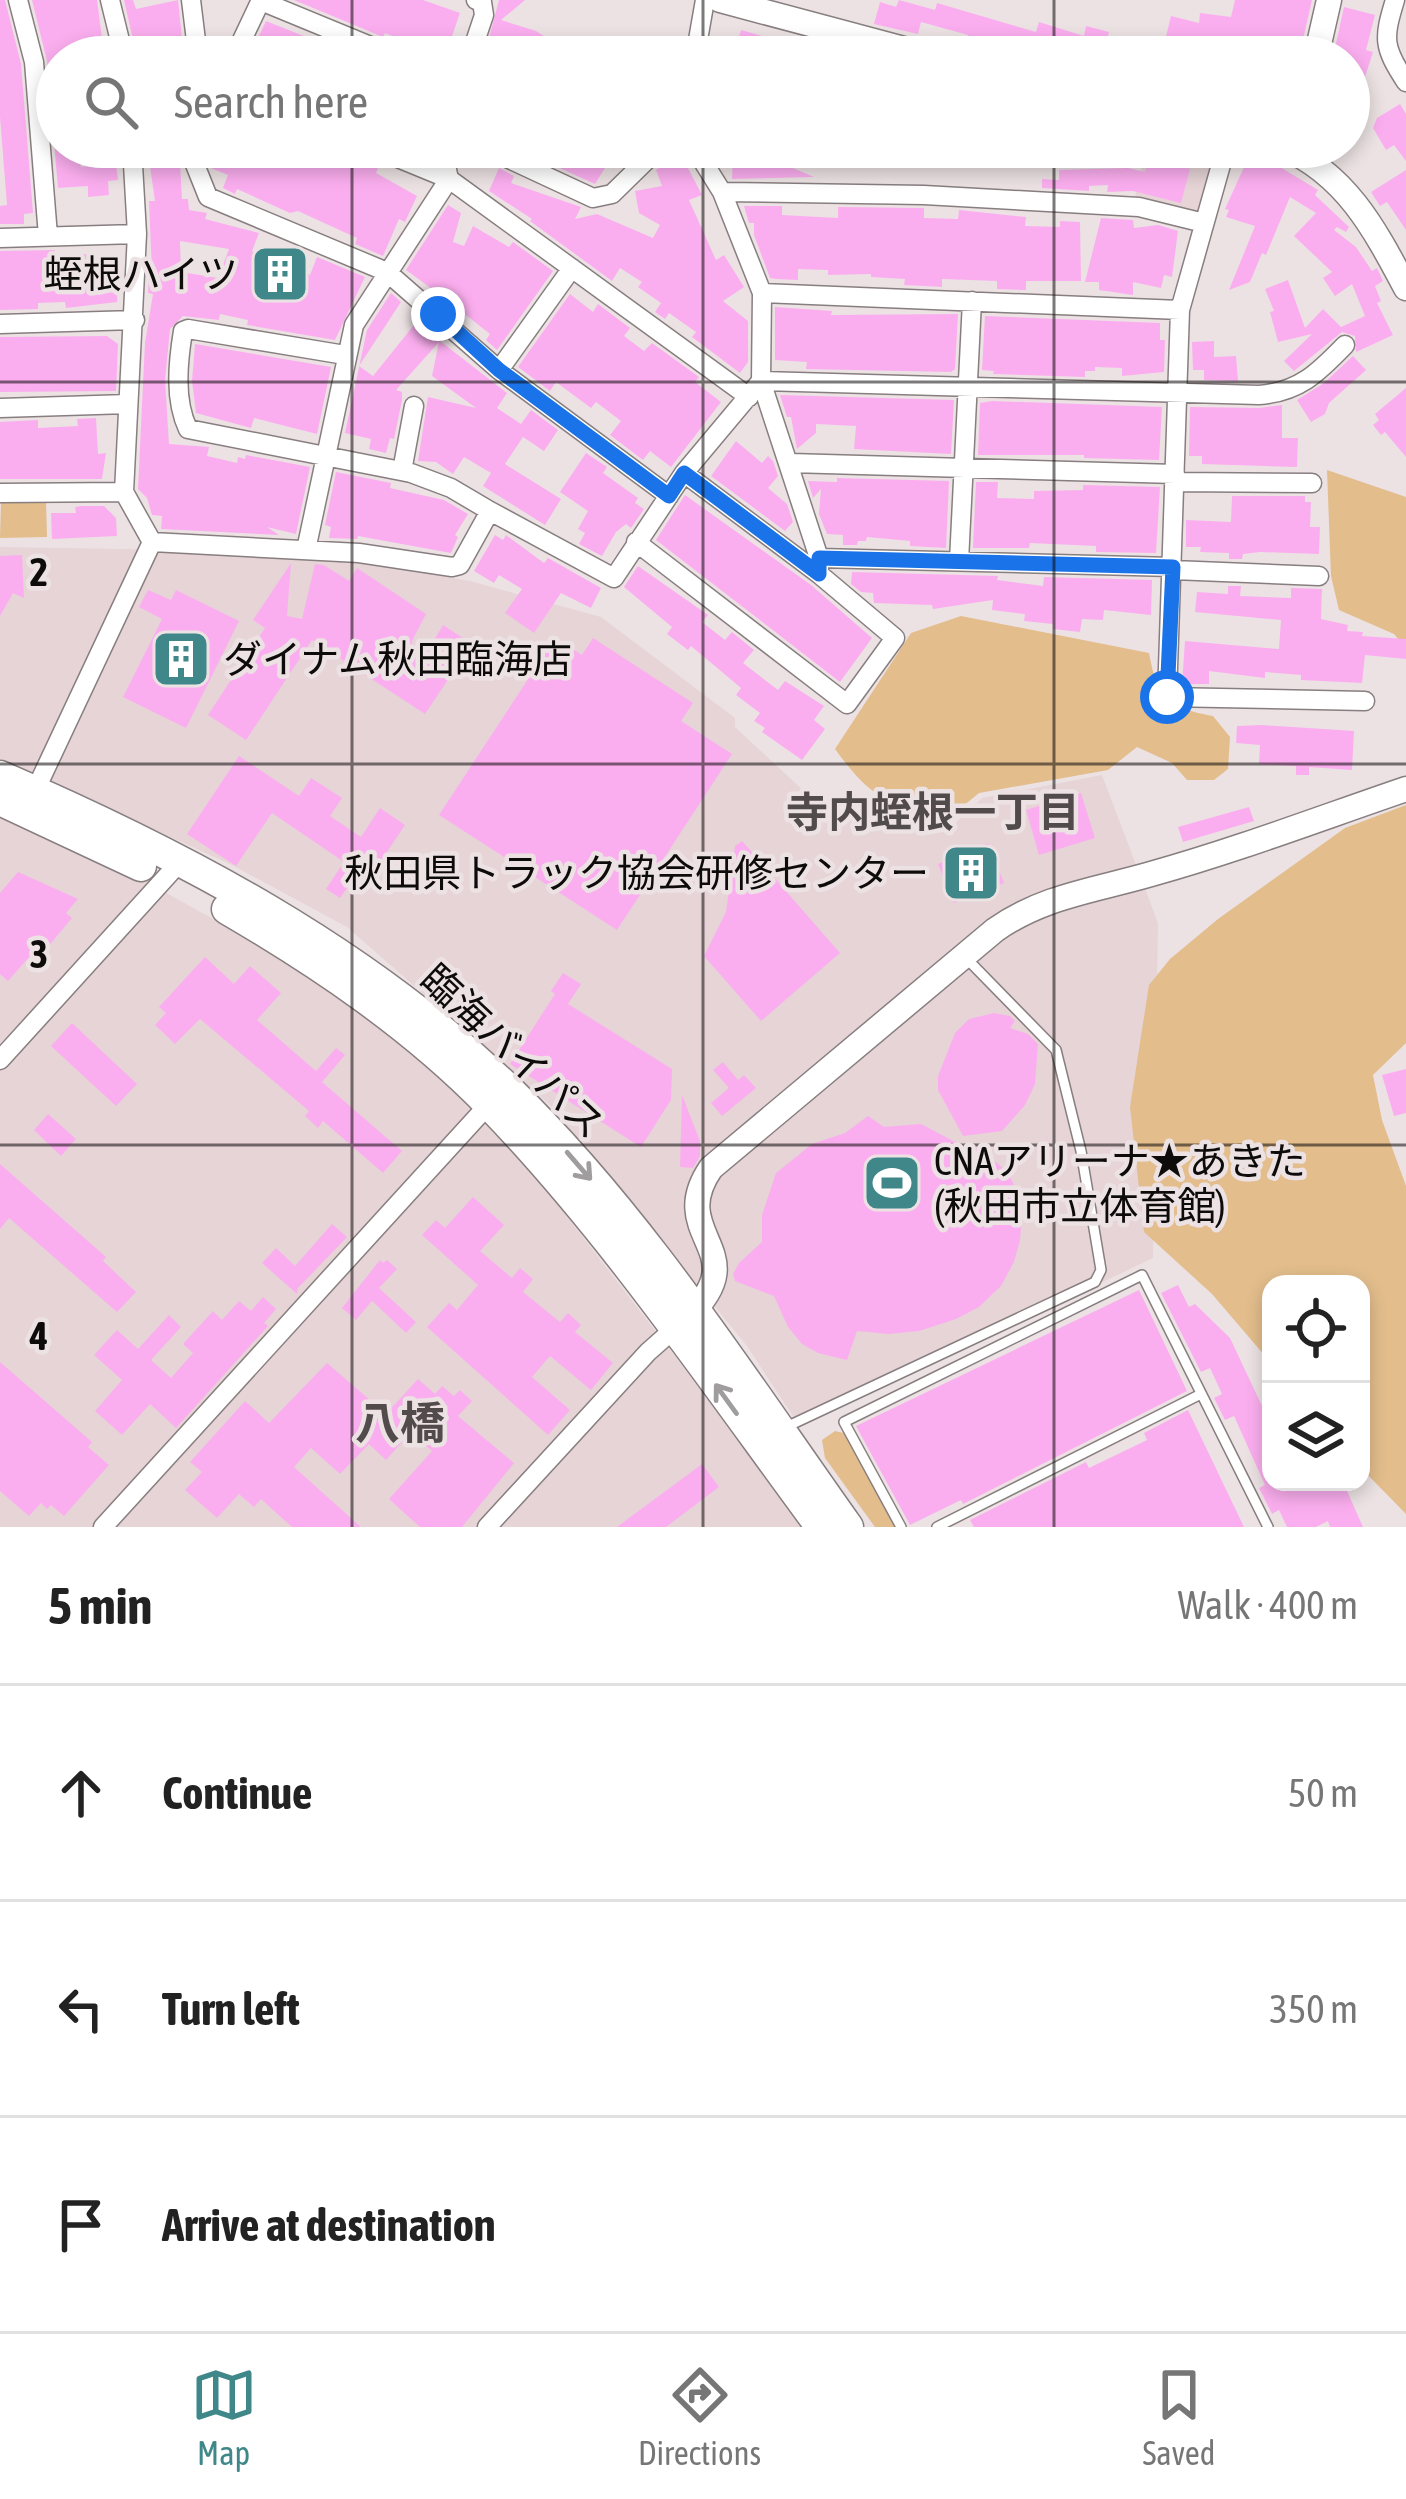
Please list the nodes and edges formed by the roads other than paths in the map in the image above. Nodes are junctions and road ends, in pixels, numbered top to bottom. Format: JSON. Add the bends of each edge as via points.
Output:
{"nodes":[{"id":1,"x":18,"y":0,"type":"edge"},
{"id":2,"x":110,"y":0,"type":"edge"},
{"id":3,"x":191,"y":0,"type":"edge"},
{"id":4,"x":261,"y":0,"type":"edge"},
{"id":5,"x":476,"y":0,"type":"edge"},
{"id":6,"x":705,"y":0,"type":"edge"},
{"id":7,"x":720,"y":0,"type":"edge"},
{"id":8,"x":1329,"y":0,"type":"edge"},
{"id":9,"x":1395,"y":0,"type":"edge"},
{"id":10,"x":119,"y":36,"type":"edge"},
{"id":11,"x":195,"y":36,"type":"edge"},
{"id":12,"x":244,"y":36,"type":"edge"},
{"id":13,"x":347,"y":36,"type":"edge"},
{"id":14,"x":477,"y":36,"type":"edge"},
{"id":15,"x":699,"y":36,"type":"edge"},
{"id":16,"x":855,"y":36,"type":"edge"},
{"id":17,"x":1321,"y":36,"type":"edge"},
{"id":18,"x":1406,"y":82,"type":"edge"},
{"id":19,"x":36,"y":87,"type":"edge"},
{"id":20,"x":43,"y":168,"type":"edge"},
{"id":21,"x":132,"y":168,"type":"edge"},
{"id":22,"x":196,"y":168,"type":"edge"},
{"id":23,"x":422,"y":168,"type":"edge"},
{"id":24,"x":447,"y":168,"type":"edge"},
{"id":25,"x":528,"y":168,"type":"edge"},
{"id":26,"x":635,"y":168,"type":"edge"},
{"id":27,"x":707,"y":168,"type":"edge"},
{"id":28,"x":1220,"y":168,"type":"edge"},
{"id":29,"x":1332,"y":168,"type":"edge"},
{"id":30,"x":449,"y":179,"type":"junction"},
{"id":31,"x":722,"y":192,"type":"junction"},
{"id":32,"x":1204,"y":223,"type":"junction"},
{"id":33,"x":137,"y":235,"type":"junction"},
{"id":34,"x":48,"y":236,"type":"junction"},
{"id":35,"x":0,"y":238,"type":"edge"},
{"id":36,"x":572,"y":268,"type":"junction"},
{"id":37,"x":387,"y":272,"type":"junction"},
{"id":38,"x":1406,"y":288,"type":"edge"},
{"id":39,"x":762,"y":293,"type":"junction"},
{"id":40,"x":972,"y":301,"type":"junction"},
{"id":41,"x":1180,"y":310,"type":"junction"},
{"id":42,"x":135,"y":320,"type":"junction"},
{"id":43,"x":0,"y":323,"type":"edge"},
{"id":44,"x":1345,"y":345,"type":"dead end"},
{"id":45,"x":345,"y":355,"type":"junction"},
{"id":46,"x":499,"y":370,"type":"junction"},
{"id":47,"x":966,"y":387,"type":"junction"},
{"id":48,"x":755,"y":389,"type":"junction"},
{"id":49,"x":1176,"y":392,"type":"junction"},
{"id":50,"x":128,"y":404,"type":"junction"},
{"id":51,"x":414,"y":406,"type":"dead end"},
{"id":52,"x":0,"y":408,"type":"edge"},
{"id":53,"x":325,"y":458,"type":"junction"},
{"id":54,"x":790,"y":464,"type":"junction"},
{"id":55,"x":962,"y":470,"type":"junction"},
{"id":56,"x":402,"y":471,"type":"junction"},
{"id":57,"x":684,"y":473,"type":"junction"},
{"id":58,"x":1175,"y":478,"type":"junction"},
{"id":59,"x":1312,"y":483,"type":"dead end"},
{"id":60,"x":124,"y":491,"type":"junction"},
{"id":61,"x":0,"y":493,"type":"edge"},
{"id":62,"x":669,"y":496,"type":"junction"},
{"id":63,"x":490,"y":511,"type":"junction"},
{"id":64,"x":152,"y":542,"type":"junction"},
{"id":65,"x":637,"y":542,"type":"junction"},
{"id":66,"x":306,"y":550,"type":"junction"},
{"id":67,"x":959,"y":561,"type":"junction"},
{"id":68,"x":819,"y":566,"type":"junction"},
{"id":69,"x":1173,"y":568,"type":"junction"},
{"id":70,"x":1319,"y":576,"type":"dead end"},
{"id":71,"x":1365,"y":701,"type":"dead end"},
{"id":72,"x":0,"y":776,"type":"edge"},
{"id":73,"x":1406,"y":789,"type":"edge"},
{"id":74,"x":34,"y":791,"type":"junction"},
{"id":75,"x":0,"y":800,"type":"edge"},
{"id":76,"x":172,"y":870,"type":"junction"},
{"id":77,"x":964,"y":955,"type":"junction"},
{"id":78,"x":0,"y":1060,"type":"edge"},
{"id":79,"x":489,"y":1104,"type":"junction"},
{"id":80,"x":684,"y":1320,"type":"junction"},
{"id":81,"x":1202,"y":1394,"type":"junction"},
{"id":82,"x":779,"y":1430,"type":"junction"},
{"id":83,"x":951,"y":1524,"type":"edge"},
{"id":84,"x":1266,"y":1524,"type":"edge"},
{"id":85,"x":103,"y":1527,"type":"edge"},
{"id":86,"x":487,"y":1527,"type":"edge"},
{"id":87,"x":821,"y":1527,"type":"edge"},
{"id":88,"x":848,"y":1527,"type":"edge"},
{"id":89,"x":901,"y":1527,"type":"edge"},
{"id":90,"x":937,"y":1527,"type":"edge"},
{"id":91,"x":1253,"y":1527,"type":"edge"}],
"edges":[{"from":1,"to":19,"type":"street"},
{"from":2,"to":10,"type":"street"},
{"from":3,"to":11,"type":"street"},
{"from":4,"to":12,"type":"street"},
{"from":4,"to":13,"type":"street"},
{"from":5,"to":14,"type":"street","via":[[484,15]]},
{"from":6,"to":15,"type":"street"},
{"from":7,"to":16,"type":"street"},
{"from":8,"to":17,"type":"street"},
{"from":9,"to":18,"type":"street","via":[[1384,34]]},
{"from":20,"to":34,"type":"street"},
{"from":21,"to":33,"type":"street"},
{"from":22,"to":37,"type":"street","via":[[208,197]]},
{"from":23,"to":30,"type":"street"},
{"from":24,"to":30,"type":"street"},
{"from":25,"to":26,"type":"street","via":[[593,198],[612,194]]},
{"from":27,"to":31,"type":"street"},
{"from":28,"to":32,"type":"street"},
{"from":29,"to":38,"type":"street"},
{"from":30,"to":36,"type":"street"},
{"from":30,"to":37,"type":"street"},
{"from":31,"to":32,"type":"street","via":[[1139,208]]},
{"from":31,"to":39,"type":"street"},
{"from":32,"to":41,"type":"street"},
{"from":33,"to":34,"type":"street"},
{"from":33,"to":42,"type":"street"},
{"from":34,"to":35,"type":"street"},
{"from":36,"to":46,"type":"street"},
{"from":36,"to":48,"type":"street"},
{"from":37,"to":45,"type":"street","via":[[361,308]]},
{"from":37,"to":46,"type":"street"},
{"from":39,"to":40,"type":"street"},
{"from":39,"to":48,"type":"street"},
{"from":40,"to":41,"type":"street"},
{"from":40,"to":47,"type":"street"},
{"from":41,"to":49,"type":"street"},
{"from":42,"to":43,"type":"street"},
{"from":42,"to":50,"type":"street"},
{"from":44,"to":49,"type":"street","via":[[1286,393]]},
{"from":45,"to":53,"type":"street"},
{"from":45,"to":53,"type":"street","via":[[188,329],[179,351],[188,428]]},
{"from":46,"to":62,"type":"street"},
{"from":47,"to":48,"type":"street"},
{"from":47,"to":49,"type":"street"},
{"from":47,"to":55,"type":"street"},
{"from":48,"to":54,"type":"street"},
{"from":48,"to":57,"type":"street"},
{"from":49,"to":58,"type":"street"},
{"from":50,"to":52,"type":"street"},
{"from":50,"to":60,"type":"street"},
{"from":51,"to":56,"type":"street"},
{"from":53,"to":56,"type":"street"},
{"from":53,"to":66,"type":"street"},
{"from":54,"to":55,"type":"street"},
{"from":54,"to":68,"type":"street"},
{"from":55,"to":58,"type":"street"},
{"from":55,"to":67,"type":"street"},
{"from":56,"to":63,"type":"street"},
{"from":57,"to":62,"type":"street"},
{"from":57,"to":68,"type":"street"},
{"from":58,"to":59,"type":"street"},
{"from":58,"to":69,"type":"street"},
{"from":60,"to":61,"type":"street"},
{"from":60,"to":64,"type":"street"},
{"from":62,"to":65,"type":"street"},
{"from":63,"to":65,"type":"street","via":[[614,578]]},
{"from":63,"to":66,"type":"street","via":[[452,567]]},
{"from":64,"to":66,"type":"street"},
{"from":64,"to":74,"type":"street"},
{"from":65,"to":68,"type":"street","via":[[847,704],[896,638]]},
{"from":67,"to":68,"type":"street"},
{"from":67,"to":69,"type":"street"},
{"from":69,"to":70,"type":"street"},
{"from":69,"to":71,"type":"street","via":[[1167,697]]},
{"from":72,"to":74,"type":"highway","name":"臨海バイパス"},
{"from":73,"to":77,"type":"street","via":[[1153,874],[1048,900]]},
{"from":74,"to":76,"type":"highway","name":"臨海バイパス"},
{"from":75,"to":76,"type":"highway","name":"臨海バイパス"},
{"from":76,"to":78,"type":"street"},
{"from":76,"to":79,"type":"highway","name":"臨海バイパス","via":[[332,973]]},
{"from":76,"to":80,"type":"highway","name":"臨海バイパス","one_way":true,"via":[[252,899],[351,960],[466,1052],[578,1163]]},
{"from":77,"to":80,"type":"street","via":[[711,1168],[697,1206],[716,1278]]},
{"from":77,"to":82,"type":"lane","via":[[1056,1050],[1101,1270],[1095,1282]]},
{"from":79,"to":80,"type":"highway","name":"臨海バイパス"},
{"from":79,"to":85,"type":"street"},
{"from":80,"to":82,"type":"highway","name":"臨海バイパス"},
{"from":80,"to":86,"type":"street"},
{"from":87,"to":80,"type":"highway","name":"臨海バイパス","one_way":true},
{"from":81,"to":83,"type":"lane"},
{"from":81,"to":84,"type":"lane"},
{"from":81,"to":89,"type":"lane","via":[[1142,1275],[844,1422]]},
{"from":82,"to":88,"type":"highway","name":"臨海バイパス"},
{"from":83,"to":90,"type":"lane"},
{"from":84,"to":91,"type":"lane"}]}
